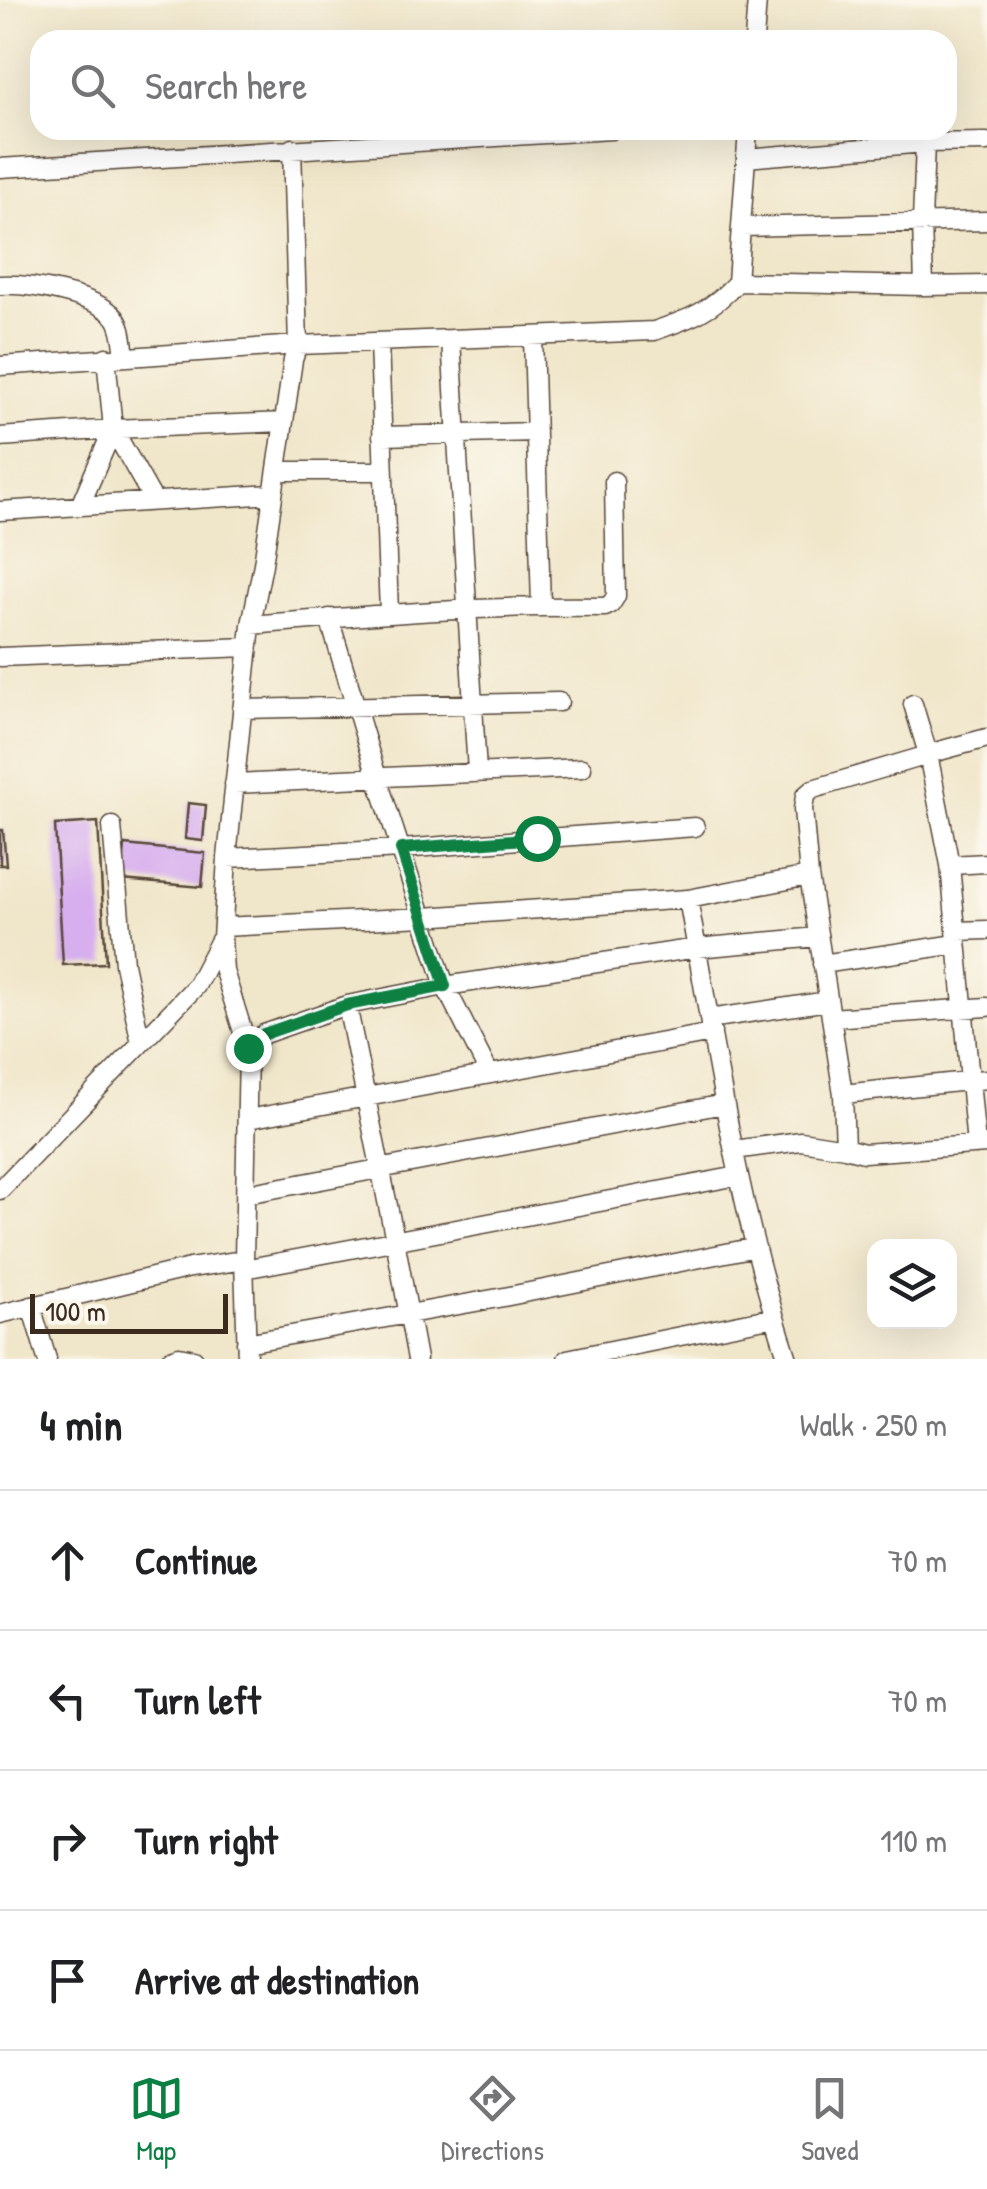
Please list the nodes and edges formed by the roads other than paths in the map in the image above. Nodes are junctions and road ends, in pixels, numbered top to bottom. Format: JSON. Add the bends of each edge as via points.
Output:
{"nodes":[{"id":1,"x":757,"y":0,"type":"edge"},
{"id":2,"x":755,"y":30,"type":"edge"},
{"id":3,"x":434,"y":140,"type":"edge"},
{"id":4,"x":747,"y":140,"type":"edge"},
{"id":5,"x":987,"y":142,"type":"edge"},
{"id":6,"x":924,"y":143,"type":"junction"},
{"id":7,"x":292,"y":148,"type":"junction"},
{"id":8,"x":746,"y":158,"type":"junction"},
{"id":9,"x":0,"y":168,"type":"edge"},
{"id":10,"x":987,"y":221,"type":"edge"},
{"id":11,"x":922,"y":222,"type":"junction"},
{"id":12,"x":742,"y":226,"type":"junction"},
{"id":13,"x":737,"y":282,"type":"junction"},
{"id":14,"x":987,"y":284,"type":"edge"},
{"id":15,"x":0,"y":286,"type":"edge"},
{"id":16,"x":924,"y":286,"type":"junction"},
{"id":17,"x":534,"y":336,"type":"junction"},
{"id":18,"x":452,"y":339,"type":"junction"},
{"id":19,"x":378,"y":342,"type":"junction"},
{"id":20,"x":298,"y":345,"type":"junction"},
{"id":21,"x":125,"y":356,"type":"junction"},
{"id":22,"x":106,"y":357,"type":"junction"},
{"id":23,"x":0,"y":366,"type":"edge"},
{"id":24,"x":284,"y":422,"type":"junction"},
{"id":25,"x":113,"y":428,"type":"junction"},
{"id":26,"x":536,"y":432,"type":"junction"},
{"id":27,"x":456,"y":434,"type":"junction"},
{"id":28,"x":382,"y":436,"type":"junction"},
{"id":29,"x":0,"y":437,"type":"edge"},
{"id":30,"x":276,"y":470,"type":"junction"},
{"id":31,"x":384,"y":471,"type":"junction"},
{"id":32,"x":614,"y":481,"type":"dead end"},
{"id":33,"x":273,"y":494,"type":"junction"},
{"id":34,"x":154,"y":501,"type":"junction"},
{"id":35,"x":80,"y":506,"type":"junction"},
{"id":36,"x":0,"y":511,"type":"edge"},
{"id":37,"x":542,"y":606,"type":"junction"},
{"id":38,"x":467,"y":609,"type":"junction"},
{"id":39,"x":389,"y":613,"type":"junction"},
{"id":40,"x":330,"y":618,"type":"junction"},
{"id":41,"x":250,"y":625,"type":"junction"},
{"id":42,"x":248,"y":647,"type":"junction"},
{"id":43,"x":0,"y":657,"type":"edge"},
{"id":44,"x":559,"y":702,"type":"dead end"},
{"id":45,"x":474,"y":704,"type":"junction"},
{"id":46,"x":913,"y":704,"type":"dead end"},
{"id":47,"x":358,"y":706,"type":"junction"},
{"id":48,"x":242,"y":710,"type":"junction"},
{"id":49,"x":987,"y":738,"type":"edge"},
{"id":50,"x":928,"y":755,"type":"junction"},
{"id":51,"x":582,"y":768,"type":"dead end"},
{"id":52,"x":478,"y":772,"type":"junction"},
{"id":53,"x":377,"y":777,"type":"junction"},
{"id":54,"x":234,"y":784,"type":"junction"},
{"id":55,"x":112,"y":826,"type":"dead end"},
{"id":56,"x":694,"y":827,"type":"dead end"},
{"id":57,"x":401,"y":849,"type":"junction"},
{"id":58,"x":227,"y":858,"type":"junction"},
{"id":59,"x":987,"y":862,"type":"edge"},
{"id":60,"x":950,"y":865,"type":"junction"},
{"id":61,"x":809,"y":876,"type":"junction"},
{"id":62,"x":688,"y":899,"type":"junction"},
{"id":63,"x":424,"y":917,"type":"junction"},
{"id":64,"x":987,"y":930,"type":"edge"},
{"id":65,"x":222,"y":932,"type":"junction"},
{"id":66,"x":818,"y":937,"type":"junction"},
{"id":67,"x":956,"y":938,"type":"junction"},
{"id":68,"x":696,"y":948,"type":"junction"},
{"id":69,"x":822,"y":964,"type":"junction"},
{"id":70,"x":445,"y":986,"type":"junction"},
{"id":71,"x":347,"y":1005,"type":"junction"},
{"id":72,"x":987,"y":1007,"type":"edge"},
{"id":73,"x":963,"y":1009,"type":"junction"},
{"id":74,"x":830,"y":1010,"type":"junction"},
{"id":75,"x":710,"y":1026,"type":"junction"},
{"id":76,"x":141,"y":1043,"type":"junction"},
{"id":77,"x":248,"y":1048,"type":"junction"},
{"id":78,"x":488,"y":1074,"type":"junction"},
{"id":79,"x":978,"y":1080,"type":"edge"},
{"id":80,"x":843,"y":1094,"type":"junction"},
{"id":81,"x":365,"y":1097,"type":"junction"},
{"id":82,"x":724,"y":1104,"type":"junction"},
{"id":83,"x":248,"y":1119,"type":"junction"},
{"id":84,"x":982,"y":1145,"type":"edge"},
{"id":85,"x":845,"y":1148,"type":"junction"},
{"id":86,"x":734,"y":1150,"type":"junction"},
{"id":87,"x":380,"y":1169,"type":"junction"},
{"id":88,"x":738,"y":1176,"type":"junction"},
{"id":89,"x":0,"y":1190,"type":"edge"},
{"id":90,"x":246,"y":1194,"type":"junction"},
{"id":91,"x":395,"y":1240,"type":"junction"},
{"id":92,"x":756,"y":1247,"type":"junction"},
{"id":93,"x":244,"y":1264,"type":"junction"},
{"id":94,"x":31,"y":1306,"type":"junction"},
{"id":95,"x":0,"y":1314,"type":"edge"},
{"id":96,"x":408,"y":1314,"type":"junction"},
{"id":97,"x":774,"y":1317,"type":"junction"},
{"id":98,"x":247,"y":1351,"type":"edge"},
{"id":99,"x":47,"y":1359,"type":"edge"},
{"id":100,"x":171,"y":1359,"type":"edge"},
{"id":101,"x":194,"y":1359,"type":"edge"},
{"id":102,"x":416,"y":1359,"type":"edge"},
{"id":103,"x":567,"y":1359,"type":"edge"},
{"id":104,"x":788,"y":1359,"type":"edge"}],
"edges":[{"from":1,"to":2,"type":"street"},
{"from":3,"to":7,"type":"street"},
{"from":4,"to":8,"type":"street"},
{"from":5,"to":6,"type":"street"},
{"from":6,"to":8,"type":"street"},
{"from":6,"to":11,"type":"street"},
{"from":7,"to":9,"type":"street"},
{"from":7,"to":20,"type":"street"},
{"from":8,"to":12,"type":"street"},
{"from":10,"to":11,"type":"street"},
{"from":11,"to":12,"type":"street"},
{"from":11,"to":16,"type":"street"},
{"from":12,"to":13,"type":"street"},
{"from":13,"to":16,"type":"street"},
{"from":13,"to":17,"type":"street","via":[[705,311],[654,332]]},
{"from":14,"to":16,"type":"street"},
{"from":15,"to":21,"type":"street","via":[[91,300],[113,314]]},
{"from":17,"to":18,"type":"street"},
{"from":17,"to":26,"type":"street"},
{"from":18,"to":19,"type":"street"},
{"from":18,"to":27,"type":"street"},
{"from":19,"to":20,"type":"street"},
{"from":19,"to":28,"type":"street"},
{"from":20,"to":21,"type":"street"},
{"from":20,"to":24,"type":"street"},
{"from":21,"to":22,"type":"street"},
{"from":22,"to":23,"type":"street"},
{"from":22,"to":25,"type":"street"},
{"from":24,"to":25,"type":"street"},
{"from":24,"to":30,"type":"street"},
{"from":25,"to":29,"type":"street"},
{"from":25,"to":34,"type":"street"},
{"from":25,"to":35,"type":"street"},
{"from":26,"to":27,"type":"street"},
{"from":26,"to":37,"type":"street"},
{"from":27,"to":28,"type":"street"},
{"from":27,"to":38,"type":"street"},
{"from":28,"to":31,"type":"street"},
{"from":30,"to":31,"type":"street"},
{"from":30,"to":33,"type":"street"},
{"from":31,"to":39,"type":"street"},
{"from":32,"to":37,"type":"street","via":[[616,596],[604,607]]},
{"from":33,"to":34,"type":"street"},
{"from":33,"to":41,"type":"street"},
{"from":34,"to":35,"type":"street"},
{"from":35,"to":36,"type":"street"},
{"from":37,"to":38,"type":"street"},
{"from":38,"to":39,"type":"street"},
{"from":38,"to":45,"type":"street"},
{"from":39,"to":40,"type":"street"},
{"from":40,"to":41,"type":"street"},
{"from":40,"to":47,"type":"street"},
{"from":41,"to":42,"type":"street"},
{"from":42,"to":43,"type":"street"},
{"from":42,"to":48,"type":"street"},
{"from":44,"to":45,"type":"street"},
{"from":45,"to":47,"type":"street"},
{"from":45,"to":52,"type":"street"},
{"from":46,"to":50,"type":"street"},
{"from":47,"to":48,"type":"street"},
{"from":47,"to":53,"type":"street"},
{"from":48,"to":54,"type":"street"},
{"from":49,"to":50,"type":"street"},
{"from":50,"to":60,"type":"street"},
{"from":50,"to":61,"type":"street","via":[[812,788],[803,809]]},
{"from":51,"to":52,"type":"street"},
{"from":52,"to":53,"type":"street"},
{"from":53,"to":54,"type":"street"},
{"from":53,"to":57,"type":"street"},
{"from":54,"to":58,"type":"street"},
{"from":55,"to":76,"type":"street","via":[[124,964]]},
{"from":56,"to":57,"type":"street"},
{"from":57,"to":58,"type":"street"},
{"from":57,"to":63,"type":"street"},
{"from":58,"to":65,"type":"street"},
{"from":59,"to":60,"type":"street"},
{"from":60,"to":67,"type":"street"},
{"from":61,"to":62,"type":"street"},
{"from":61,"to":66,"type":"street"},
{"from":62,"to":63,"type":"street"},
{"from":62,"to":68,"type":"street"},
{"from":63,"to":65,"type":"street"},
{"from":63,"to":70,"type":"street"},
{"from":64,"to":67,"type":"street"},
{"from":65,"to":76,"type":"street","via":[[196,986]]},
{"from":65,"to":77,"type":"street","via":[[224,971]]},
{"from":66,"to":68,"type":"street"},
{"from":66,"to":69,"type":"street"},
{"from":67,"to":69,"type":"street"},
{"from":67,"to":73,"type":"street"},
{"from":68,"to":70,"type":"street"},
{"from":68,"to":75,"type":"street"},
{"from":69,"to":74,"type":"street"},
{"from":70,"to":71,"type":"street"},
{"from":70,"to":78,"type":"street"},
{"from":71,"to":77,"type":"street","via":[[264,1034]]},
{"from":71,"to":81,"type":"street"},
{"from":72,"to":73,"type":"street"},
{"from":73,"to":74,"type":"street"},
{"from":73,"to":79,"type":"street"},
{"from":74,"to":75,"type":"street"},
{"from":74,"to":80,"type":"street"},
{"from":75,"to":78,"type":"street"},
{"from":75,"to":82,"type":"street"},
{"from":76,"to":89,"type":"street"},
{"from":77,"to":83,"type":"street"},
{"from":78,"to":81,"type":"street"},
{"from":79,"to":80,"type":"street"},
{"from":79,"to":84,"type":"street"},
{"from":80,"to":85,"type":"street"},
{"from":81,"to":83,"type":"street"},
{"from":81,"to":87,"type":"street"},
{"from":82,"to":86,"type":"street"},
{"from":82,"to":87,"type":"street"},
{"from":83,"to":90,"type":"street"},
{"from":84,"to":85,"type":"street","via":[[864,1154]]},
{"from":85,"to":86,"type":"street","via":[[800,1141]]},
{"from":86,"to":88,"type":"street"},
{"from":87,"to":90,"type":"street"},
{"from":87,"to":91,"type":"street"},
{"from":88,"to":91,"type":"street"},
{"from":88,"to":92,"type":"street"},
{"from":90,"to":93,"type":"street"},
{"from":91,"to":93,"type":"street"},
{"from":91,"to":96,"type":"street"},
{"from":92,"to":96,"type":"street"},
{"from":92,"to":97,"type":"street"},
{"from":93,"to":94,"type":"street","via":[[190,1268]]},
{"from":93,"to":98,"type":"street"},
{"from":94,"to":95,"type":"street"},
{"from":94,"to":99,"type":"street"},
{"from":96,"to":98,"type":"street"},
{"from":96,"to":102,"type":"street"},
{"from":97,"to":103,"type":"street"},
{"from":97,"to":104,"type":"street"},
{"from":100,"to":101,"type":"street"}]}
